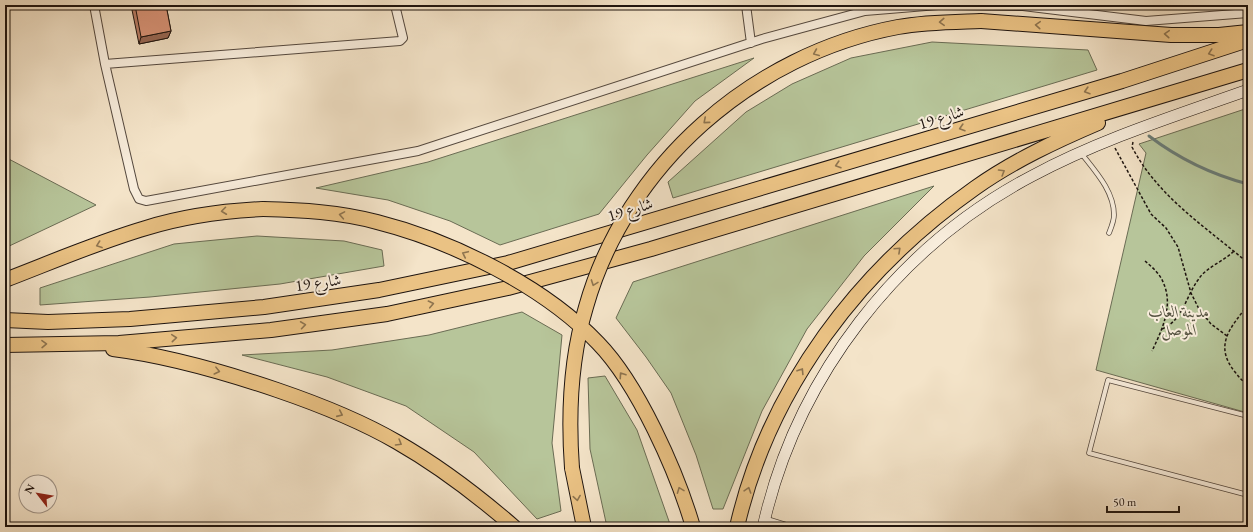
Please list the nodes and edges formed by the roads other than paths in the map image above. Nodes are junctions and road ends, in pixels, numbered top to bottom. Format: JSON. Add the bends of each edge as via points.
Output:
{"nodes":[{"id":1,"x":94,"y":5,"type":"edge"},
{"id":2,"x":395,"y":5,"type":"edge"},
{"id":3,"x":746,"y":5,"type":"edge"},
{"id":4,"x":938,"y":5,"type":"edge"},
{"id":5,"x":949,"y":5,"type":"edge"},
{"id":6,"x":1248,"y":13,"type":"edge"},
{"id":7,"x":1248,"y":32,"type":"edge"},
{"id":8,"x":1248,"y":40,"type":"edge"},
{"id":9,"x":751,"y":43,"type":"junction"},
{"id":10,"x":105,"y":64,"type":"junction"},
{"id":11,"x":1248,"y":70,"type":"edge"},
{"id":12,"x":1248,"y":90,"type":"edge"},
{"id":13,"x":1157,"y":98,"type":"junction"},
{"id":14,"x":1081,"y":152,"type":"junction"},
{"id":15,"x":1109,"y":233,"type":"dead end"},
{"id":16,"x":5,"y":280,"type":"edge"},
{"id":17,"x":5,"y":320,"type":"edge"},
{"id":18,"x":69,"y":344,"type":"junction"},
{"id":19,"x":5,"y":345,"type":"edge"},
{"id":20,"x":1248,"y":416,"type":"edge"},
{"id":21,"x":1248,"y":495,"type":"edge"},
{"id":22,"x":764,"y":523,"type":"edge"},
{"id":23,"x":514,"y":527,"type":"edge"},
{"id":24,"x":584,"y":527,"type":"edge"},
{"id":25,"x":694,"y":527,"type":"edge"},
{"id":26,"x":737,"y":527,"type":"edge"},
{"id":27,"x":793,"y":527,"type":"edge"}],
"edges":[{"from":1,"to":10,"type":"street"},
{"from":2,"to":10,"type":"street","via":[[403,38],[400,42]]},
{"from":3,"to":9,"type":"street"},
{"from":4,"to":9,"type":"street","via":[[865,11]]},
{"from":5,"to":6,"type":"street","via":[[1023,6],[1146,21]]},
{"from":7,"to":24,"type":"highway","one_way":true,"bridge":true,"via":[[1171,35],[981,21],[928,23],[898,27],[843,42],[788,65],[743,91],[692,134],[645,187],[624,216],[585,308],[570,391],[569,428],[572,468]]},
{"from":8,"to":17,"type":"highway","name":"شارع 19","one_way":true,"via":[[1114,83],[508,264],[379,290],[264,307],[130,319],[48,322]]},
{"from":9,"to":10,"type":"street","via":[[418,151],[146,201],[139,199],[134,189]]},
{"from":11,"to":13,"type":"highway"},
{"from":12,"to":14,"type":"main road"},
{"from":18,"to":13,"type":"highway","one_way":true,"via":[[120,343],[271,330],[387,314],[508,288]]},
{"from":26,"to":13,"type":"highway","one_way":true,"via":[[752,477],[781,407],[820,341],[871,278],[919,231],[976,187],[1042,149]]},
{"from":14,"to":15,"type":"lane","via":[[1099,176],[1113,202],[1114,217]]},
{"from":14,"to":22,"type":"main road","via":[[1032,176],[960,222],[925,251],[866,313],[820,380],[801,414],[785,450]]},
{"from":25,"to":16,"type":"highway","one_way":true,"bridge":true,"via":[[660,442],[622,374],[599,344],[551,302],[478,260],[410,232],[340,214],[302,210],[225,211],[145,228]]},
{"from":19,"to":18,"type":"highway","one_way":true},
{"from":18,"to":23,"type":"highway","one_way":true,"via":[[141,353],[230,374],[319,405],[364,425],[429,462],[460,483]]},
{"from":20,"to":21,"type":"lane","via":[[1108,380],[1089,453]]},
{"from":22,"to":27,"type":"lane"}]}
